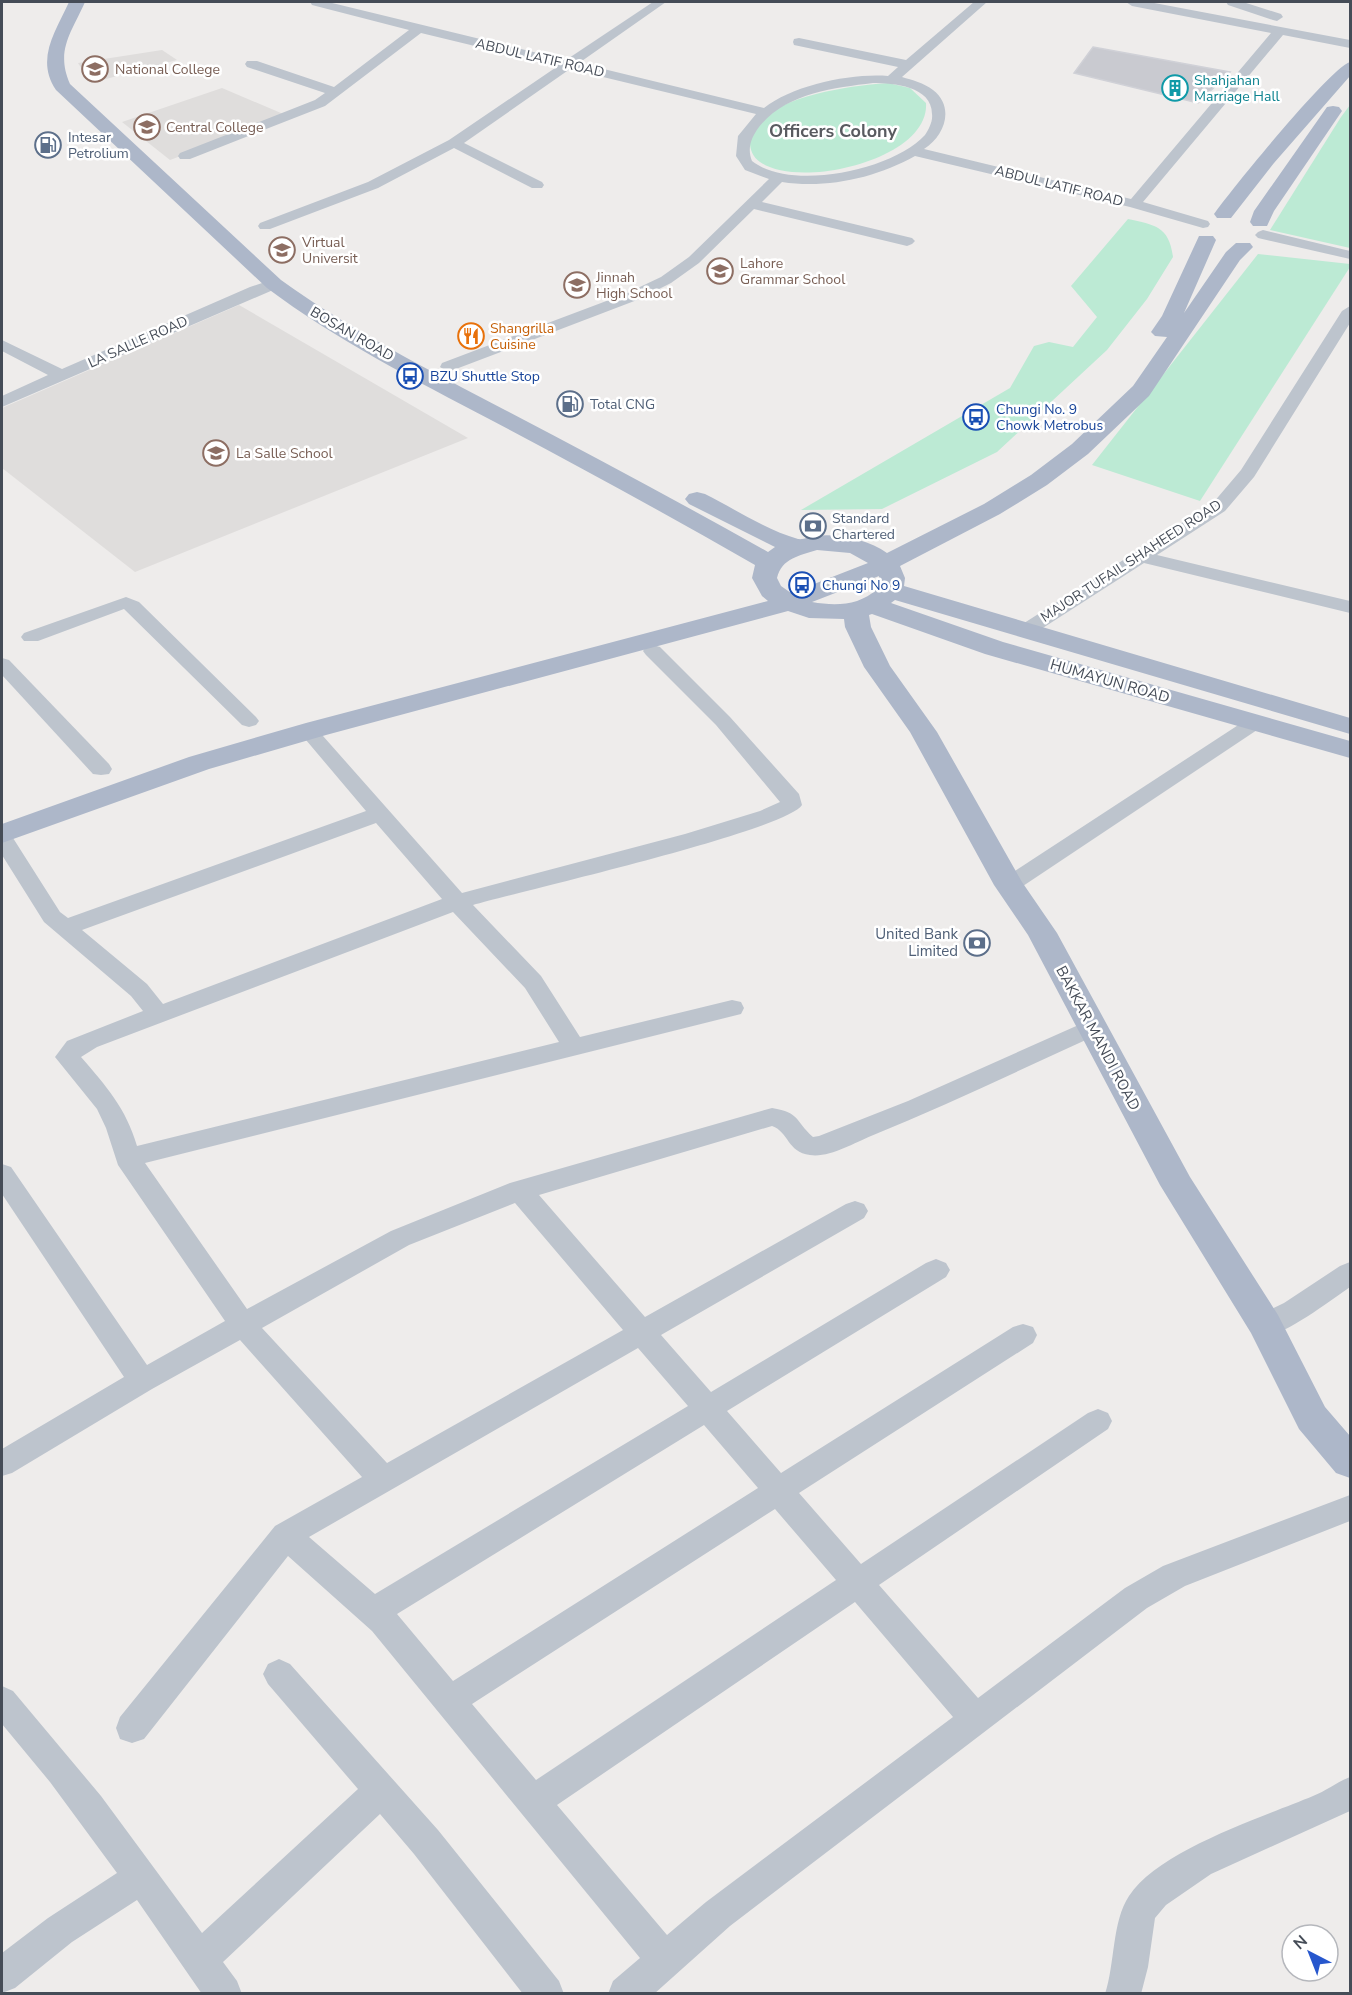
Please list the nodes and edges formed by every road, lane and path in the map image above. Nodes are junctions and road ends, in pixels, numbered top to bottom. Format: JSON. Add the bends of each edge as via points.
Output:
{"nodes":[{"id":1,"x":77,"y":2,"type":"edge"},
{"id":2,"x":98,"y":2,"type":"edge"},
{"id":3,"x":316,"y":2,"type":"edge"},
{"id":4,"x":354,"y":2,"type":"edge"},
{"id":5,"x":660,"y":2,"type":"edge"},
{"id":6,"x":981,"y":2,"type":"edge"},
{"id":7,"x":1132,"y":2,"type":"edge"},
{"id":8,"x":1232,"y":2,"type":"edge"},
{"id":9,"x":341,"y":8,"type":"junction"},
{"id":10,"x":419,"y":29,"type":"junction"},
{"id":11,"x":1280,"y":30,"type":"junction"},
{"id":12,"x":80,"y":42,"type":"dead end"},
{"id":13,"x":799,"y":42,"type":"dead end"},
{"id":14,"x":1350,"y":43,"type":"edge"},
{"id":15,"x":252,"y":64,"type":"dead end"},
{"id":16,"x":567,"y":64,"type":"junction"},
{"id":17,"x":909,"y":65,"type":"junction"},
{"id":18,"x":1350,"y":68,"type":"edge"},
{"id":19,"x":77,"y":73,"type":"dead end"},
{"id":20,"x":892,"y":79,"type":"junction"},
{"id":21,"x":1350,"y":89,"type":"edge"},
{"id":22,"x":337,"y":92,"type":"junction"},
{"id":23,"x":765,"y":112,"type":"junction"},
{"id":24,"x":454,"y":143,"type":"junction"},
{"id":25,"x":913,"y":151,"type":"junction"},
{"id":26,"x":185,"y":156,"type":"dead end"},
{"id":27,"x":1267,"y":159,"type":"junction"},
{"id":28,"x":1295,"y":164,"type":"junction"},
{"id":29,"x":778,"y":178,"type":"junction"},
{"id":30,"x":537,"y":185,"type":"dead end"},
{"id":31,"x":751,"y":204,"type":"junction"},
{"id":32,"x":1134,"y":204,"type":"junction"},
{"id":33,"x":1224,"y":214,"type":"junction"},
{"id":34,"x":265,"y":226,"type":"dead end"},
{"id":35,"x":1261,"y":228,"type":"junction"},
{"id":36,"x":1204,"y":232,"type":"junction"},
{"id":37,"x":907,"y":241,"type":"dead end"},
{"id":38,"x":1243,"y":248,"type":"junction"},
{"id":39,"x":1350,"y":255,"type":"edge"},
{"id":40,"x":277,"y":260,"type":"dead end"},
{"id":41,"x":302,"y":280,"type":"dead end"},
{"id":42,"x":274,"y":284,"type":"junction"},
{"id":43,"x":1350,"y":311,"type":"edge"},
{"id":44,"x":2,"y":345,"type":"edge"},
{"id":45,"x":448,"y":367,"type":"junction"},
{"id":46,"x":62,"y":376,"type":"junction"},
{"id":47,"x":1133,"y":389,"type":"junction"},
{"id":48,"x":2,"y":402,"type":"edge"},
{"id":49,"x":796,"y":547,"type":"junction"},
{"id":50,"x":1143,"y":557,"type":"junction"},
{"id":51,"x":769,"y":563,"type":"junction"},
{"id":52,"x":872,"y":602,"type":"junction"},
{"id":53,"x":1350,"y":607,"type":"edge"},
{"id":54,"x":1028,"y":629,"type":"junction"},
{"id":55,"x":31,"y":637,"type":"dead end"},
{"id":56,"x":653,"y":651,"type":"dead end"},
{"id":57,"x":2,"y":664,"type":"edge"},
{"id":58,"x":1350,"y":717,"type":"edge"},
{"id":59,"x":249,"y":721,"type":"dead end"},
{"id":60,"x":1256,"y":722,"type":"junction"},
{"id":61,"x":1350,"y":726,"type":"edge"},
{"id":62,"x":316,"y":740,"type":"dead end"},
{"id":63,"x":1350,"y":750,"type":"edge"},
{"id":64,"x":101,"y":769,"type":"dead end"},
{"id":65,"x":380,"y":814,"type":"junction"},
{"id":66,"x":2,"y":815,"type":"edge"},
{"id":67,"x":3,"y":838,"type":"edge"},
{"id":68,"x":1009,"y":885,"type":"junction"},
{"id":69,"x":457,"y":902,"type":"junction"},
{"id":70,"x":63,"y":928,"type":"junction"},
{"id":71,"x":732,"y":1008,"type":"dead end"},
{"id":72,"x":159,"y":1015,"type":"junction"},
{"id":73,"x":1092,"y":1027,"type":"junction"},
{"id":74,"x":574,"y":1047,"type":"junction"},
{"id":75,"x":127,"y":1158,"type":"junction"},
{"id":76,"x":2,"y":1174,"type":"edge"},
{"id":77,"x":519,"y":1190,"type":"junction"},
{"id":78,"x":855,"y":1211,"type":"dead end"},
{"id":79,"x":936,"y":1270,"type":"dead end"},
{"id":80,"x":1350,"y":1273,"type":"edge"},
{"id":81,"x":243,"y":1325,"type":"junction"},
{"id":82,"x":1265,"y":1325,"type":"junction"},
{"id":83,"x":642,"y":1333,"type":"junction"},
{"id":84,"x":1023,"y":1335,"type":"dead end"},
{"id":85,"x":142,"y":1381,"type":"junction"},
{"id":86,"x":708,"y":1409,"type":"junction"},
{"id":87,"x":1098,"y":1421,"type":"dead end"},
{"id":88,"x":1350,"y":1461,"type":"edge"},
{"id":89,"x":2,"y":1464,"type":"edge"},
{"id":90,"x":384,"y":1479,"type":"junction"},
{"id":91,"x":778,"y":1491,"type":"junction"},
{"id":92,"x":1350,"y":1508,"type":"edge"},
{"id":93,"x":286,"y":1535,"type":"junction"},
{"id":94,"x":858,"y":1583,"type":"junction"},
{"id":95,"x":373,"y":1612,"type":"junction"},
{"id":96,"x":279,"y":1674,"type":"dead end"},
{"id":97,"x":450,"y":1700,"type":"junction"},
{"id":98,"x":2,"y":1701,"type":"edge"},
{"id":99,"x":975,"y":1719,"type":"junction"},
{"id":100,"x":132,"y":1728,"type":"dead end"},
{"id":101,"x":381,"y":1790,"type":"junction"},
{"id":102,"x":1350,"y":1792,"type":"edge"},
{"id":103,"x":534,"y":1801,"type":"junction"},
{"id":104,"x":141,"y":1877,"type":"junction"},
{"id":105,"x":200,"y":1959,"type":"junction"},
{"id":106,"x":664,"y":1959,"type":"junction"},
{"id":107,"x":2,"y":1976,"type":"edge"},
{"id":108,"x":224,"y":1994,"type":"edge"},
{"id":109,"x":546,"y":1994,"type":"edge"},
{"id":110,"x":626,"y":1994,"type":"edge"},
{"id":111,"x":1123,"y":1994,"type":"edge"}],
"edges":[{"from":1,"to":42,"type":"main road","name":"BOSAN ROAD","via":[[54,51],[55,73],[62,86]]},
{"from":2,"to":12,"type":"main road"},
{"from":3,"to":9,"type":"street","name":"ABDUL LATIF ROAD"},
{"from":4,"to":9,"type":"street"},
{"from":5,"to":16,"type":"street"},
{"from":6,"to":17,"type":"street"},
{"from":7,"to":11,"type":"street"},
{"from":8,"to":14,"type":"street"},
{"from":9,"to":10,"type":"street","name":"ABDUL LATIF ROAD"},
{"from":10,"to":16,"type":"street","name":"ABDUL LATIF ROAD"},
{"from":10,"to":22,"type":"street"},
{"from":11,"to":14,"type":"street"},
{"from":11,"to":32,"type":"street"},
{"from":13,"to":17,"type":"street"},
{"from":15,"to":22,"type":"street"},
{"from":16,"to":23,"type":"street","name":"ABDUL LATIF ROAD"},
{"from":16,"to":24,"type":"street"},
{"from":17,"to":20,"type":"street"},
{"from":18,"to":27,"type":"main road"},
{"from":19,"to":40,"type":"main road","via":[[209,203]]},
{"from":20,"to":23,"type":"street","via":[[811,90]]},
{"from":20,"to":25,"type":"street","via":[[925,90],[939,106],[941,115],[936,130]]},
{"from":21,"to":28,"type":"main road"},
{"from":22,"to":26,"type":"street","via":[[300,113]]},
{"from":23,"to":29,"type":"street","via":[[744,136],[743,153],[748,165]]},
{"from":24,"to":30,"type":"street"},
{"from":24,"to":34,"type":"street","via":[[372,185]]},
{"from":25,"to":29,"type":"street","via":[[836,177],[810,181]]},
{"from":25,"to":32,"type":"street","name":"ABDUL LATIF ROAD"},
{"from":27,"to":28,"type":"main road"},
{"from":27,"to":33,"type":"main road"},
{"from":28,"to":35,"type":"main road","via":[[1264,211]]},
{"from":29,"to":31,"type":"street"},
{"from":31,"to":37,"type":"street"},
{"from":31,"to":45,"type":"street","via":[[694,260],[666,280]]},
{"from":32,"to":36,"type":"street","name":"ABDUL LATIF ROAD"},
{"from":33,"to":35,"type":"main road","via":[[1243,215]]},
{"from":33,"to":36,"type":"main road","via":[[1208,219]]},
{"from":35,"to":38,"type":"main road","via":[[1251,245]]},
{"from":35,"to":39,"type":"street"},
{"from":36,"to":38,"type":"main road","via":[[1221,246]]},
{"from":36,"to":47,"type":"main road","via":[[1172,316]]},
{"from":38,"to":47,"type":"main road"},
{"from":41,"to":45,"type":"main road","name":"BOSAN ROAD"},
{"from":42,"to":46,"type":"street","name":"LA SALLE ROAD"},
{"from":42,"to":51,"type":"main road","name":"BOSAN ROAD","via":[[305,307],[437,382]]},
{"from":43,"to":50,"type":"street","name":"MAJOR TUFAIL SHAHEED ROAD","via":[[1241,482],[1219,507]]},
{"from":44,"to":46,"type":"street"},
{"from":45,"to":49,"type":"main road","name":"BOSAN ROAD","via":[[756,530]]},
{"from":46,"to":48,"type":"street","name":"LA SALLE ROAD"},
{"from":47,"to":66,"type":"main road","via":[[1025,474],[919,531],[773,593],[671,623],[310,713]]},
{"from":47,"to":67,"type":"main road","via":[[1080,450],[1039,480],[869,572],[774,607],[199,763]]},
{"from":49,"to":51,"type":"main road"},
{"from":49,"to":52,"type":"main road","name":"BAKKAR MANDI ROAD","via":[[838,544],[874,554],[892,573],[892,583]]},
{"from":50,"to":53,"type":"street"},
{"from":50,"to":54,"type":"street","name":"MAJOR TUFAIL SHAHEED ROAD"},
{"from":51,"to":52,"type":"main road","via":[[764,578],[767,588],[789,604],[821,612]]},
{"from":52,"to":54,"type":"main road","name":"HUMAYUN ROAD","via":[[958,611]]},
{"from":52,"to":60,"type":"main road","name":"HUMAYUN ROAD","via":[[994,648]]},
{"from":52,"to":68,"type":"main road","name":"BAKKAR MANDI ROAD","via":[[858,627],[877,667],[923,732]]},
{"from":54,"to":58,"type":"main road"},
{"from":54,"to":61,"type":"main road","name":"HUMAYUN ROAD"},
{"from":55,"to":59,"type":"street","via":[[126,603]]},
{"from":56,"to":69,"type":"street","via":[[723,721],[791,798],[790,805],[701,837]]},
{"from":57,"to":64,"type":"street"},
{"from":60,"to":63,"type":"main road","name":"HUMAYUN ROAD"},
{"from":60,"to":68,"type":"street"},
{"from":62,"to":65,"type":"street"},
{"from":65,"to":69,"type":"street"},
{"from":65,"to":70,"type":"street"},
{"from":67,"to":70,"type":"street","via":[[52,917]]},
{"from":68,"to":73,"type":"main road","name":"BAKKAR MANDI ROAD","via":[[1042,933]]},
{"from":69,"to":72,"type":"street"},
{"from":69,"to":74,"type":"street","via":[[533,982]]},
{"from":70,"to":72,"type":"street","via":[[139,990]]},
{"from":71,"to":74,"type":"street"},
{"from":72,"to":75,"type":"street","via":[[76,1047],[67,1057],[107,1104]]},
{"from":73,"to":77,"type":"street","via":[[917,1107],[812,1148],[804,1145],[787,1121],[772,1117]]},
{"from":73,"to":82,"type":"main road","name":"BAKKAR MANDI ROAD","via":[[1177,1185]]},
{"from":74,"to":75,"type":"street"},
{"from":75,"to":81,"type":"street"},
{"from":76,"to":85,"type":"street"},
{"from":77,"to":81,"type":"street","via":[[400,1238]]},
{"from":77,"to":83,"type":"street"},
{"from":78,"to":83,"type":"street"},
{"from":79,"to":86,"type":"street"},
{"from":80,"to":82,"type":"street","via":[[1294,1311]]},
{"from":81,"to":85,"type":"street"},
{"from":81,"to":90,"type":"street"},
{"from":82,"to":88,"type":"main road","name":"BAKKAR MANDI ROAD","via":[[1312,1418]]},
{"from":83,"to":86,"type":"street"},
{"from":83,"to":90,"type":"street"},
{"from":84,"to":91,"type":"street"},
{"from":85,"to":89,"type":"street"},
{"from":86,"to":91,"type":"street"},
{"from":86,"to":95,"type":"street"},
{"from":87,"to":94,"type":"street"},
{"from":90,"to":93,"type":"street"},
{"from":91,"to":94,"type":"street"},
{"from":91,"to":97,"type":"street"},
{"from":92,"to":99,"type":"street","via":[[1174,1576],[1136,1598]]},
{"from":93,"to":95,"type":"street"},
{"from":93,"to":100,"type":"street"},
{"from":94,"to":99,"type":"street"},
{"from":94,"to":103,"type":"street"},
{"from":95,"to":97,"type":"street"},
{"from":96,"to":101,"type":"street"},
{"from":97,"to":103,"type":"street"},
{"from":98,"to":104,"type":"street","via":[[49,1754]]},
{"from":99,"to":106,"type":"street"},
{"from":101,"to":105,"type":"street"},
{"from":101,"to":109,"type":"street"},
{"from":102,"to":111,"type":"street","via":[[1330,1805],[1182,1870],[1153,1892],[1138,1915]]},
{"from":103,"to":106,"type":"street"},
{"from":104,"to":105,"type":"street"},
{"from":104,"to":107,"type":"street","via":[[60,1930]]},
{"from":105,"to":108,"type":"street"},
{"from":106,"to":110,"type":"street"}]}
